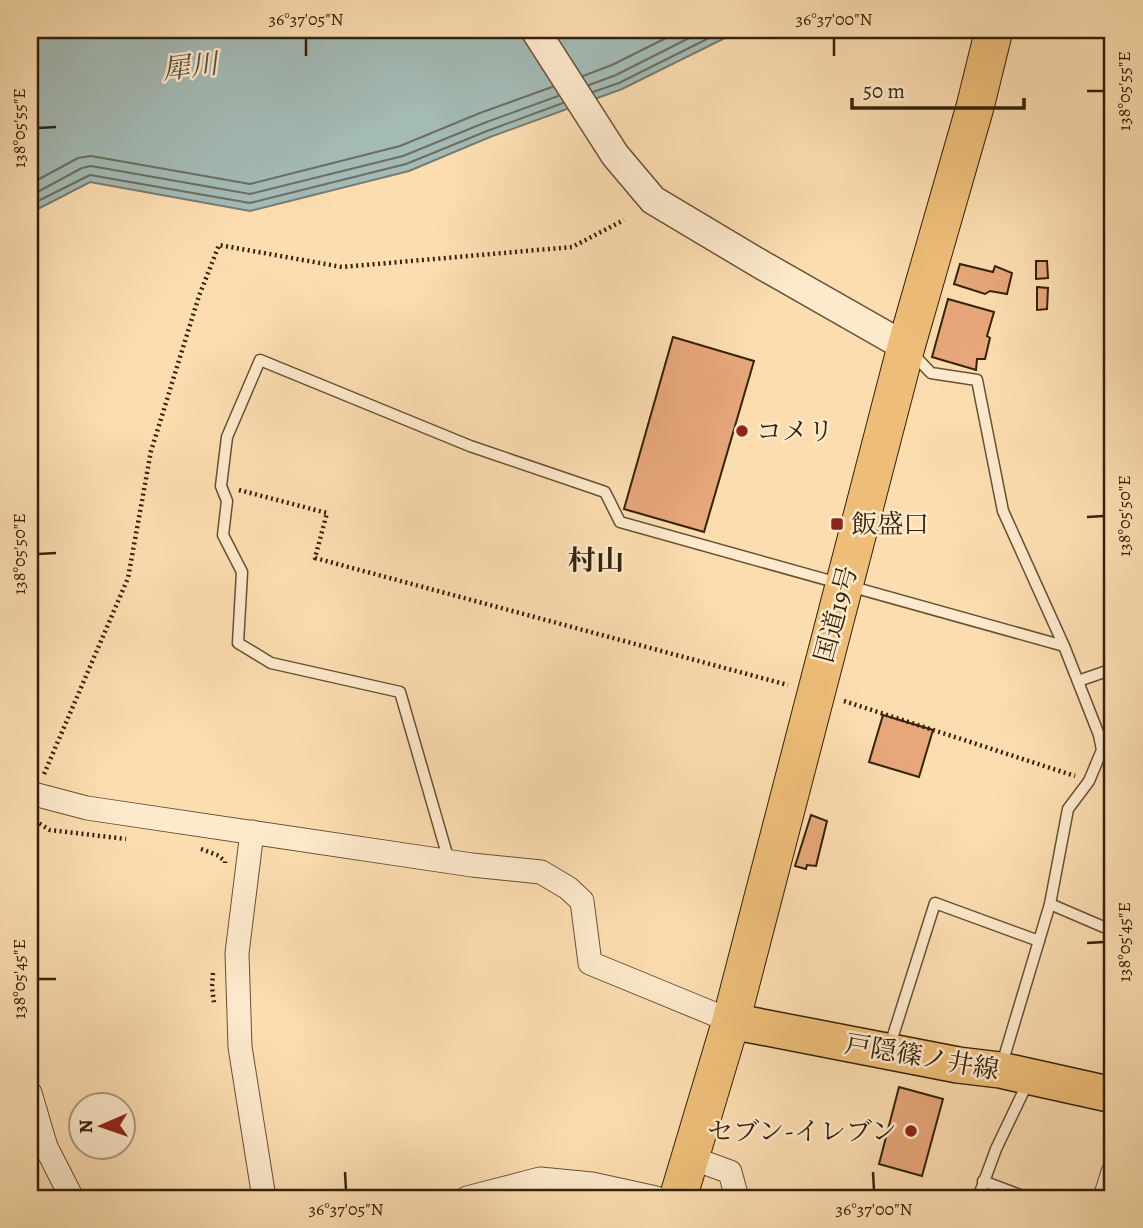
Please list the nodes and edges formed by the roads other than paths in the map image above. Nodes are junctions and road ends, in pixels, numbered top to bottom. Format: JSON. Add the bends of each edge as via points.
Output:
{"nodes":[{"id":1,"x":536,"y":30,"type":"edge"},
{"id":2,"x":994,"y":30,"type":"edge"},
{"id":3,"x":906,"y":347,"type":"junction"},
{"id":4,"x":843,"y":585,"type":"junction"},
{"id":5,"x":1064,"y":646,"type":"junction"},
{"id":6,"x":1113,"y":669,"type":"edge"},
{"id":7,"x":1078,"y":681,"type":"junction"},
{"id":8,"x":1113,"y":739,"type":"edge"},
{"id":9,"x":1101,"y":742,"type":"junction"},
{"id":10,"x":30,"y":793,"type":"edge"},
{"id":11,"x":252,"y":832,"type":"junction"},
{"id":12,"x":449,"y":861,"type":"junction"},
{"id":13,"x":1050,"y":904,"type":"junction"},
{"id":14,"x":1113,"y":931,"type":"edge"},
{"id":15,"x":1039,"y":941,"type":"junction"},
{"id":16,"x":731,"y":1021,"type":"junction"},
{"id":17,"x":888,"y":1051,"type":"junction"},
{"id":18,"x":1016,"y":1074,"type":"junction"},
{"id":19,"x":30,"y":1093,"type":"edge"},
{"id":20,"x":1113,"y":1095,"type":"edge"},
{"id":21,"x":689,"y":1157,"type":"junction"},
{"id":22,"x":1113,"y":1172,"type":"edge"},
{"id":23,"x":983,"y":1181,"type":"junction"},
{"id":24,"x":72,"y":1198,"type":"edge"},
{"id":25,"x":264,"y":1198,"type":"edge"},
{"id":26,"x":467,"y":1198,"type":"edge"},
{"id":27,"x":656,"y":1198,"type":"edge"},
{"id":28,"x":677,"y":1198,"type":"edge"},
{"id":29,"x":737,"y":1198,"type":"edge"},
{"id":30,"x":978,"y":1198,"type":"edge"},
{"id":31,"x":1028,"y":1198,"type":"edge"},
{"id":32,"x":1105,"y":1198,"type":"edge"}],
"edges":[{"from":1,"to":3,"type":"street","via":[[615,155],[653,200]]},
{"from":2,"to":3,"type":"highway","name":"国道19号"},
{"from":3,"to":4,"type":"highway","name":"国道19号"},
{"from":3,"to":5,"type":"lane","via":[[931,373],[977,380],[1003,511]]},
{"from":4,"to":5,"type":"lane"},
{"from":4,"to":12,"type":"lane","via":[[620,522],[605,492],[470,446],[260,360],[228,437],[221,486],[227,501],[223,535],[242,572],[238,643],[271,663],[400,692]]},
{"from":4,"to":16,"type":"highway","name":"国道19号"},
{"from":5,"to":7,"type":"lane"},
{"from":6,"to":7,"type":"lane"},
{"from":7,"to":9,"type":"lane"},
{"from":8,"to":9,"type":"lane"},
{"from":9,"to":13,"type":"lane","via":[[1089,781],[1068,809]]},
{"from":10,"to":11,"type":"street","via":[[87,807]]},
{"from":11,"to":12,"type":"street"},
{"from":11,"to":25,"type":"street","via":[[237,953],[240,1047]]},
{"from":12,"to":16,"type":"street","via":[[541,872],[582,901],[590,963]]},
{"from":13,"to":14,"type":"lane"},
{"from":13,"to":15,"type":"lane"},
{"from":15,"to":17,"type":"lane","via":[[935,903]]},
{"from":15,"to":18,"type":"lane"},
{"from":16,"to":17,"type":"main road","name":"戸隠篠ノ井線"},
{"from":16,"to":21,"type":"highway","name":"国道19号"},
{"from":17,"to":18,"type":"main road","name":"戸隠篠ノ井線"},
{"from":18,"to":20,"type":"main road","name":"戸隠篠ノ井線"},
{"from":18,"to":23,"type":"lane"},
{"from":19,"to":24,"type":"street","via":[[46,1147]]},
{"from":21,"to":28,"type":"highway","name":"国道19号"},
{"from":21,"to":29,"type":"street","via":[[730,1172]]},
{"from":22,"to":32,"type":"street"},
{"from":23,"to":30,"type":"lane"},
{"from":23,"to":31,"type":"lane"},
{"from":26,"to":27,"type":"street","via":[[540,1179]]}]}
